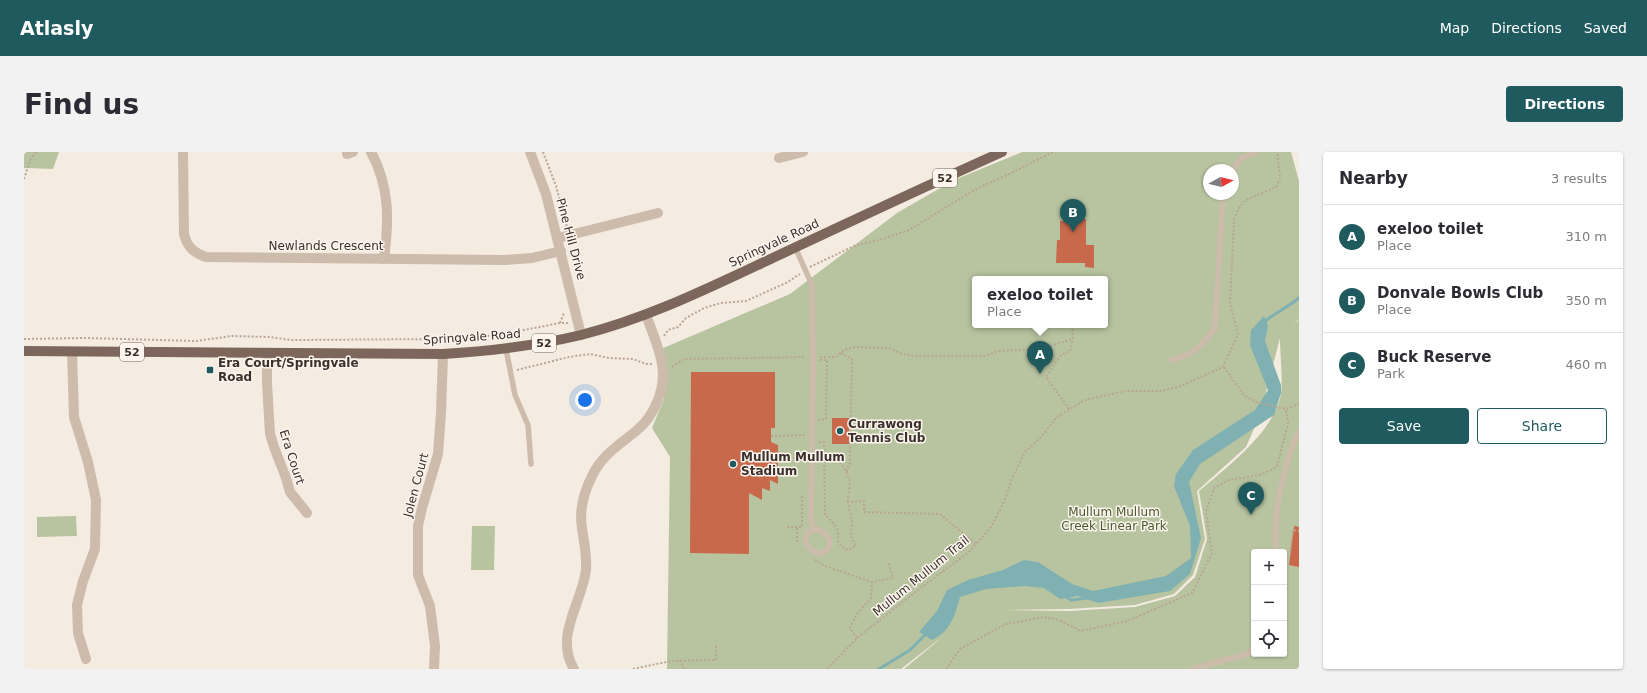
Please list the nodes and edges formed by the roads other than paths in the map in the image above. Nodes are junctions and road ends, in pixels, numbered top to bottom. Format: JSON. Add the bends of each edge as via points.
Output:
{"nodes":[{"id":1,"x":184,"y":152,"type":"edge"},
{"id":2,"x":371,"y":152,"type":"edge"},
{"id":3,"x":530,"y":152,"type":"edge"},
{"id":4,"x":803,"y":152,"type":"edge"},
{"id":5,"x":1002,"y":152,"type":"edge"},
{"id":6,"x":1257,"y":152,"type":"edge"},
{"id":7,"x":779,"y":158,"type":"dead end"},
{"id":8,"x":1236,"y":164,"type":"edge"},
{"id":9,"x":1223,"y":200,"type":"edge"},
{"id":10,"x":658,"y":213,"type":"dead end"},
{"id":11,"x":558,"y":238,"type":"junction"},
{"id":12,"x":795,"y":247,"type":"junction"},
{"id":13,"x":561,"y":251,"type":"junction"},
{"id":14,"x":384,"y":259,"type":"junction"},
{"id":15,"x":646,"y":315,"type":"junction"},
{"id":16,"x":581,"y":335,"type":"junction"},
{"id":17,"x":506,"y":349,"type":"junction"},
{"id":18,"x":24,"y":352,"type":"edge"},
{"id":19,"x":72,"y":352,"type":"junction"},
{"id":20,"x":267,"y":354,"type":"junction"},
{"id":21,"x":443,"y":354,"type":"junction"},
{"id":22,"x":1170,"y":360,"type":"dead end"},
{"id":23,"x":1299,"y":432,"type":"edge"},
{"id":24,"x":531,"y":464,"type":"dead end"},
{"id":25,"x":308,"y":513,"type":"dead end"},
{"id":26,"x":813,"y":530,"type":"junction"},
{"id":27,"x":1276,"y":549,"type":"edge"},
{"id":28,"x":1251,"y":651,"type":"edge"},
{"id":29,"x":86,"y":659,"type":"dead end"},
{"id":30,"x":434,"y":669,"type":"edge"},
{"id":31,"x":574,"y":669,"type":"edge"},
{"id":32,"x":1192,"y":669,"type":"edge"}],
"edges":[{"from":1,"to":14,"type":"street","name":"Newlands Crescent","via":[[184,234],[188,246],[200,256],[215,259]]},
{"from":2,"to":14,"type":"street","via":[[379,168],[386,197],[388,227]]},
{"from":3,"to":11,"type":"street","name":"Pine Hill Drive","via":[[546,194]]},
{"from":4,"to":7,"type":"street"},
{"from":5,"to":12,"type":"main road","name":"Springvale Road","number":"52"},
{"from":6,"to":8,"type":"lane","via":[[1240,158]]},
{"from":9,"to":22,"type":"lane","via":[[1215,328],[1193,353]]},
{"from":10,"to":11,"type":"street"},
{"from":11,"to":13,"type":"street","name":"Pine Hill Drive"},
{"from":12,"to":15,"type":"main road","name":"Springvale Road","number":"52"},
{"from":12,"to":26,"type":"lane","via":[[812,285]]},
{"from":13,"to":14,"type":"street","name":"Newlands Crescent","via":[[532,258],[505,260]]},
{"from":13,"to":16,"type":"street","name":"Pine Hill Drive"},
{"from":15,"to":16,"type":"main road","name":"Springvale Road","number":"52"},
{"from":15,"to":31,"type":"street","via":[[662,364],[661,388],[654,409],[641,428],[609,451],[593,472],[583,499],[581,520],[586,570],[567,640],[568,656]]},
{"from":16,"to":17,"type":"main road","name":"Springvale Road","number":"52"},
{"from":17,"to":21,"type":"main road","name":"Springvale Road","number":"52"},
{"from":17,"to":24,"type":"lane","via":[[515,395],[528,426]]},
{"from":18,"to":19,"type":"main road","name":"Springvale Road","number":"52"},
{"from":19,"to":20,"type":"main road","name":"Springvale Road","number":"52"},
{"from":19,"to":29,"type":"street","via":[[74,417],[88,462],[96,500],[95,549],[77,605],[78,633]]},
{"from":20,"to":21,"type":"main road","name":"Springvale Road","number":"52"},
{"from":20,"to":25,"type":"street","name":"Era Court","via":[[269,425],[272,440],[290,492]]},
{"from":21,"to":30,"type":"street","name":"Jolen Court","via":[[438,454],[418,526],[418,575],[430,606],[435,646]]},
{"from":23,"to":27,"type":"lane","via":[[1282,483],[1276,520]]},
{"from":26,"to":26,"type":"lane","via":[[818,529],[829,537],[831,545],[825,552],[816,552],[805,542],[808,532]]},
{"from":28,"to":32,"type":"lane"}]}
